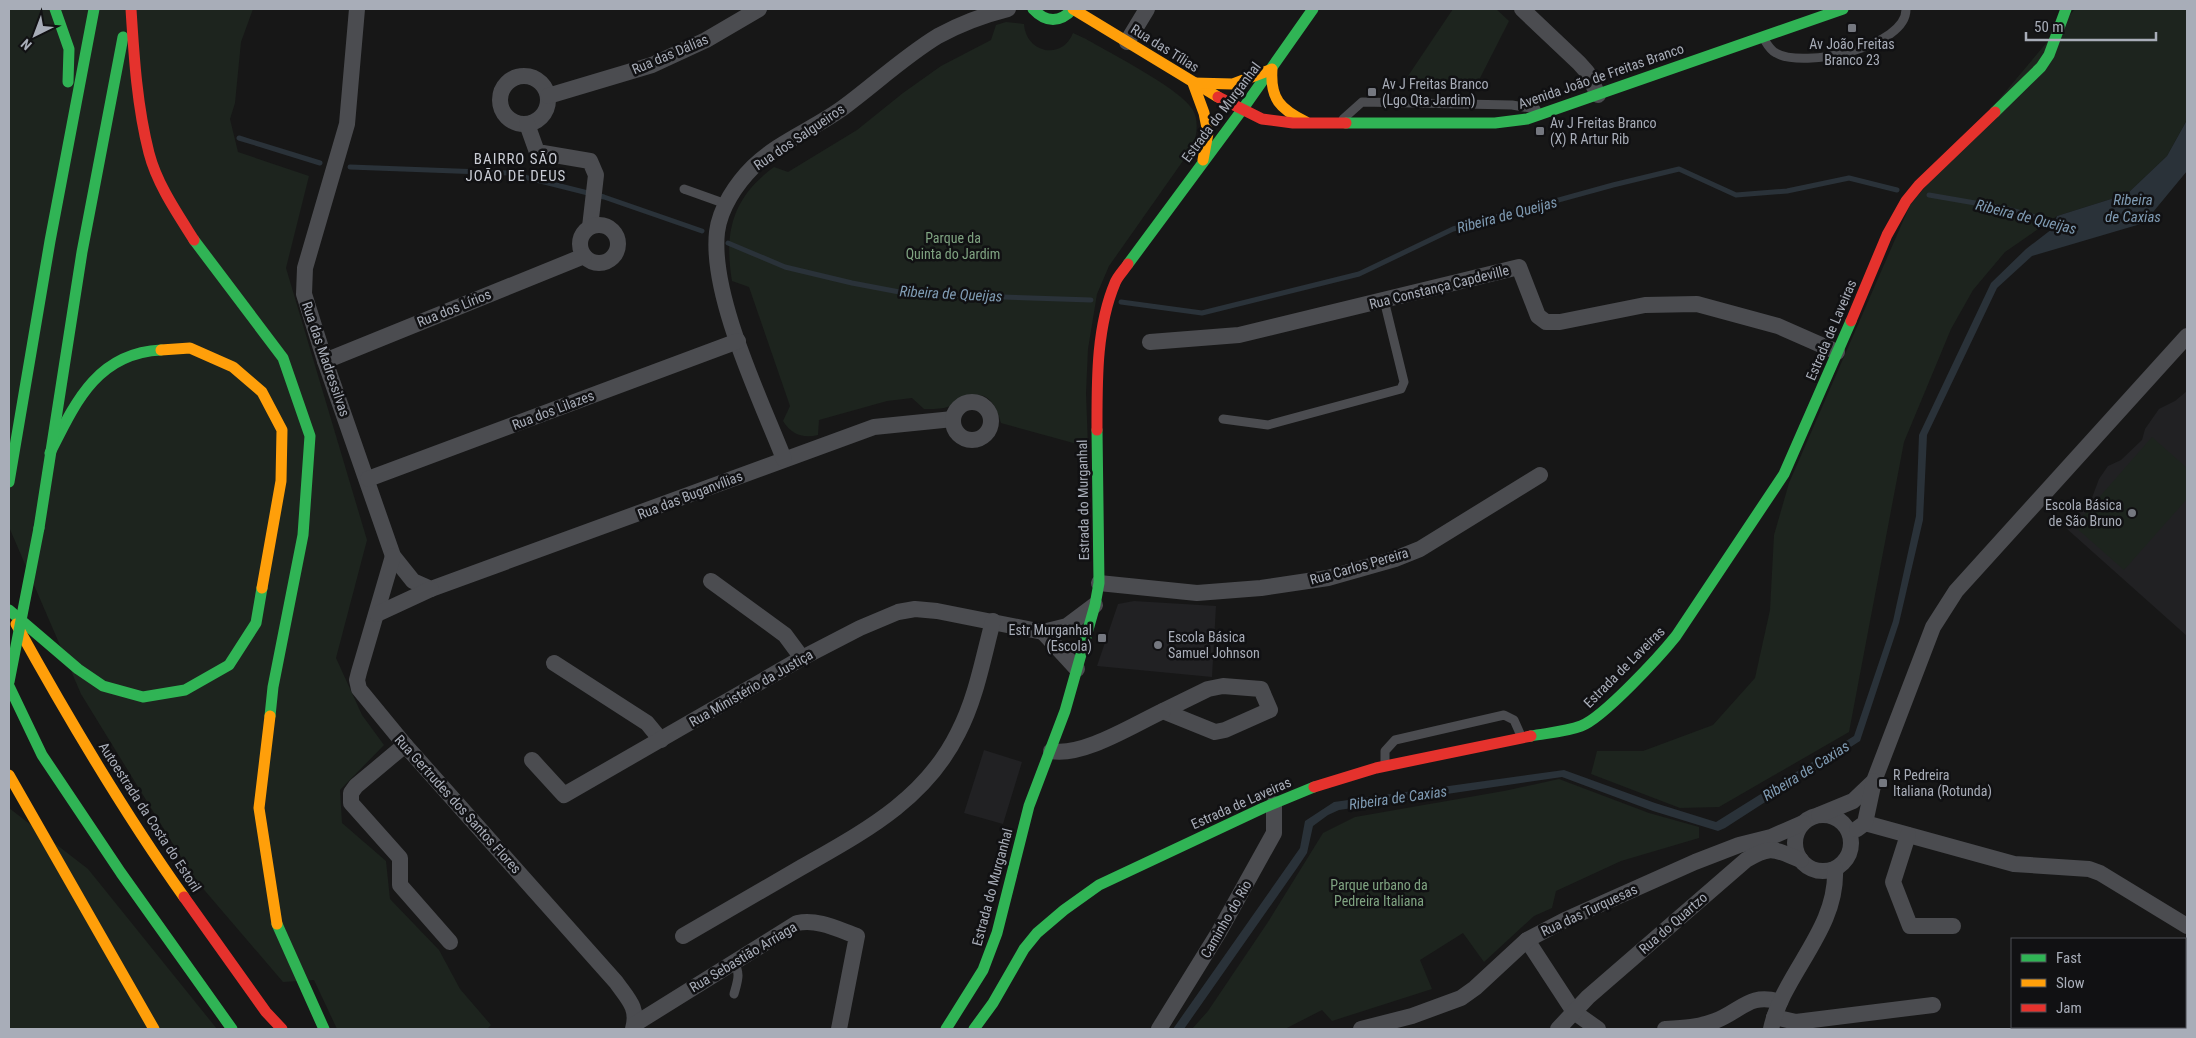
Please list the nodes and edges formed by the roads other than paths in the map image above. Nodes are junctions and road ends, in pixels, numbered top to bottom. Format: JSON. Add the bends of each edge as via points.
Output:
{"nodes":[{"id":1,"x":55,"y":9,"type":"edge"},
{"id":2,"x":94,"y":9,"type":"edge"},
{"id":3,"x":130,"y":9,"type":"edge"},
{"id":4,"x":357,"y":9,"type":"edge"},
{"id":5,"x":759,"y":9,"type":"edge"},
{"id":6,"x":1008,"y":9,"type":"edge"},
{"id":7,"x":1033,"y":9,"type":"edge"},
{"id":8,"x":1073,"y":9,"type":"edge"},
{"id":9,"x":1147,"y":9,"type":"edge"},
{"id":10,"x":1313,"y":9,"type":"edge"},
{"id":11,"x":1522,"y":9,"type":"edge"},
{"id":12,"x":1843,"y":9,"type":"edge"},
{"id":13,"x":1906,"y":9,"type":"edge"},
{"id":14,"x":2066,"y":9,"type":"edge"},
{"id":15,"x":1763,"y":36,"type":"junction"},
{"id":16,"x":1127,"y":42,"type":"junction"},
{"id":17,"x":1272,"y":69,"type":"junction"},
{"id":18,"x":1193,"y":83,"type":"junction"},
{"id":19,"x":1598,"y":95,"type":"junction"},
{"id":20,"x":548,"y":96,"type":"junction"},
{"id":21,"x":1242,"y":110,"type":"junction"},
{"id":22,"x":1551,"y":111,"type":"junction"},
{"id":23,"x":1340,"y":122,"type":"junction"},
{"id":24,"x":1308,"y":123,"type":"junction"},
{"id":25,"x":527,"y":124,"type":"junction"},
{"id":26,"x":66,"y":158,"type":"junction"},
{"id":27,"x":1203,"y":160,"type":"junction"},
{"id":28,"x":684,"y":189,"type":"dead end"},
{"id":29,"x":726,"y":204,"type":"junction"},
{"id":30,"x":590,"y":227,"type":"junction"},
{"id":31,"x":584,"y":256,"type":"junction"},
{"id":32,"x":1384,"y":300,"type":"junction"},
{"id":33,"x":2187,"y":336,"type":"edge"},
{"id":34,"x":738,"y":341,"type":"junction"},
{"id":35,"x":1150,"y":342,"type":"dead end"},
{"id":36,"x":1837,"y":352,"type":"junction"},
{"id":37,"x":325,"y":360,"type":"junction"},
{"id":38,"x":954,"y":419,"type":"dead end"},
{"id":39,"x":1223,"y":419,"type":"dead end"},
{"id":40,"x":50,"y":453,"type":"junction"},
{"id":41,"x":784,"y":459,"type":"junction"},
{"id":42,"x":1540,"y":475,"type":"dead end"},
{"id":43,"x":368,"y":479,"type":"junction"},
{"id":44,"x":9,"y":482,"type":"edge"},
{"id":45,"x":393,"y":556,"type":"junction"},
{"id":46,"x":711,"y":581,"type":"dead end"},
{"id":47,"x":1099,"y":583,"type":"junction"},
{"id":48,"x":431,"y":589,"type":"junction"},
{"id":49,"x":1095,"y":605,"type":"junction"},
{"id":50,"x":9,"y":611,"type":"edge"},
{"id":51,"x":377,"y":614,"type":"junction"},
{"id":52,"x":993,"y":621,"type":"junction"},
{"id":53,"x":1043,"y":632,"type":"junction"},
{"id":54,"x":802,"y":658,"type":"junction"},
{"id":55,"x":554,"y":663,"type":"dead end"},
{"id":56,"x":1077,"y":669,"type":"junction"},
{"id":57,"x":9,"y":682,"type":"edge"},
{"id":58,"x":9,"y":686,"type":"edge"},
{"id":59,"x":1163,"y":711,"type":"junction"},
{"id":60,"x":1522,"y":738,"type":"junction"},
{"id":61,"x":661,"y":740,"type":"junction"},
{"id":62,"x":405,"y":745,"type":"junction"},
{"id":63,"x":1051,"y":751,"type":"junction"},
{"id":64,"x":532,"y":760,"type":"dead end"},
{"id":65,"x":1385,"y":766,"type":"junction"},
{"id":66,"x":9,"y":775,"type":"edge"},
{"id":67,"x":1874,"y":781,"type":"junction"},
{"id":68,"x":1274,"y":804,"type":"junction"},
{"id":69,"x":1820,"y":815,"type":"junction"},
{"id":70,"x":1803,"y":823,"type":"junction"},
{"id":71,"x":1865,"y":823,"type":"junction"},
{"id":72,"x":1850,"y":833,"type":"junction"},
{"id":73,"x":1908,"y":834,"type":"junction"},
{"id":74,"x":1801,"y":860,"type":"junction"},
{"id":75,"x":1835,"y":869,"type":"junction"},
{"id":76,"x":1953,"y":926,"type":"dead end"},
{"id":77,"x":2187,"y":926,"type":"edge"},
{"id":78,"x":683,"y":936,"type":"dead end"},
{"id":79,"x":1527,"y":940,"type":"junction"},
{"id":80,"x":450,"y":942,"type":"dead end"},
{"id":81,"x":733,"y":961,"type":"junction"},
{"id":82,"x":734,"y":994,"type":"dead end"},
{"id":83,"x":1933,"y":1005,"type":"dead end"},
{"id":84,"x":1574,"y":1012,"type":"junction"},
{"id":85,"x":1775,"y":1016,"type":"edge"},
{"id":86,"x":634,"y":1026,"type":"edge"},
{"id":87,"x":1383,"y":1026,"type":"edge"},
{"id":88,"x":154,"y":1029,"type":"edge"},
{"id":89,"x":232,"y":1029,"type":"edge"},
{"id":90,"x":282,"y":1029,"type":"edge"},
{"id":91,"x":324,"y":1029,"type":"edge"},
{"id":92,"x":838,"y":1029,"type":"edge"},
{"id":93,"x":946,"y":1029,"type":"edge"},
{"id":94,"x":974,"y":1029,"type":"edge"},
{"id":95,"x":1159,"y":1029,"type":"edge"},
{"id":96,"x":1361,"y":1029,"type":"edge"},
{"id":97,"x":1558,"y":1029,"type":"edge"},
{"id":98,"x":1598,"y":1029,"type":"edge"},
{"id":99,"x":1665,"y":1029,"type":"edge"}],
"edges":[{"from":1,"to":26,"type":"main road","via":[[69,49]]},
{"from":2,"to":26,"type":"main road"},
{"from":3,"to":40,"type":"main road","via":[[82,252]]},
{"from":3,"to":91,"type":"main road","via":[[136,82],[149,154],[174,210],[283,358],[310,436],[303,535],[273,687],[259,808],[276,921]]},
{"from":4,"to":37,"type":"street","name":"Rua das Madressilvas","via":[[348,124],[305,268],[304,294]]},
{"from":5,"to":20,"type":"street","name":"Rua das Dálias","via":[[706,40],[652,65]]},
{"from":6,"to":29,"type":"street","name":"Rua dos Salgueiros","via":[[962,24],[938,37],[843,108],[754,165]]},
{"from":7,"to":8,"type":"main road","via":[[1050,21],[1064,18]]},
{"from":8,"to":16,"type":"main road","name":"Rua das Tílias"},
{"from":9,"to":16,"type":"street"},
{"from":10,"to":17,"type":"main road","name":"Estrada do Murganhal"},
{"from":11,"to":19,"type":"street","via":[[1587,72]]},
{"from":12,"to":15,"type":"main road","name":"Avenida João de Freitas Branco"},
{"from":13,"to":15,"type":"lane","via":[[1903,22],[1877,42],[1840,54],[1787,57],[1769,47]]},
{"from":14,"to":36,"type":"main road","name":"Estrada de Laveiras","via":[[2049,55],[2041,67],[1906,201],[1887,235]]},
{"from":15,"to":19,"type":"main road","name":"Avenida João de Freitas Branco"},
{"from":16,"to":18,"type":"main road","name":"Rua das Tílias"},
{"from":17,"to":18,"type":"main road","via":[[1246,82],[1224,87]]},
{"from":17,"to":21,"type":"main road","name":"Estrada do Murganhal"},
{"from":17,"to":24,"type":"main road","via":[[1270,85],[1276,99],[1284,109]]},
{"from":18,"to":21,"type":"main road","name":"Rua das Tílias"},
{"from":18,"to":27,"type":"main road","via":[[1208,133]]},
{"from":19,"to":22,"type":"main road","name":"Avenida João de Freitas Branco"},
{"from":20,"to":25,"type":"street","via":[[546,111]]},
{"from":20,"to":25,"type":"street","via":[[546,88],[534,78],[518,76],[505,85],[500,100],[506,115]]},
{"from":21,"to":24,"type":"main road","name":"Avenida João de Freitas Branco","via":[[1276,122]]},
{"from":21,"to":27,"type":"main road","name":"Estrada do Murganhal"},
{"from":22,"to":23,"type":"main road","name":"Avenida João de Freitas Branco","via":[[1509,122]]},
{"from":22,"to":23,"type":"lane","via":[[1512,104],[1362,102]]},
{"from":23,"to":24,"type":"main road","name":"Avenida João de Freitas Branco"},
{"from":25,"to":30,"type":"street","via":[[537,152],[590,161],[596,175]]},
{"from":26,"to":44,"type":"main road"},
{"from":27,"to":47,"type":"main road","name":"Estrada do Murganhal","via":[[1115,282],[1102,322],[1097,393]]},
{"from":28,"to":29,"type":"lane"},
{"from":29,"to":34,"type":"street","name":"Rua dos Salgueiros","via":[[717,231],[716,256]]},
{"from":30,"to":31,"type":"street","via":[[581,237]]},
{"from":30,"to":31,"type":"street","via":[[609,227],[618,237],[618,249],[606,262],[594,263]]},
{"from":31,"to":37,"type":"street","name":"Rua dos Lírios"},
{"from":32,"to":35,"type":"street","name":"Rua Constança Capdeville","via":[[1239,335]]},
{"from":32,"to":36,"type":"street","name":"Rua Constança Capdeville","via":[[1519,267],[1538,316],[1546,322],[1645,305],[1697,304],[1778,326]]},
{"from":32,"to":39,"type":"lane","via":[[1404,382],[1401,389],[1268,425]]},
{"from":33,"to":67,"type":"street","via":[[1956,591],[1933,627]]},
{"from":34,"to":41,"type":"street","name":"Rua dos Salgueiros"},
{"from":34,"to":43,"type":"street","name":"Rua dos Lilazes"},
{"from":36,"to":60,"type":"main road","name":"Estrada de Laveiras","via":[[1784,474],[1665,650],[1592,721]]},
{"from":37,"to":43,"type":"street","name":"Rua das Madressilvas"},
{"from":38,"to":41,"type":"street","name":"Rua das Buganvílias","via":[[874,427]]},
{"from":40,"to":50,"type":"main road","via":[[88,386],[102,371],[127,356],[190,348],[232,367],[262,392],[282,430],[281,481],[256,623],[229,664],[185,690],[143,697],[102,686]]},
{"from":40,"to":57,"type":"main road","bridge":true},
{"from":41,"to":48,"type":"street","name":"Rua das Buganvílias"},
{"from":42,"to":47,"type":"street","name":"Rua Carlos Pereira","via":[[1420,548],[1395,559],[1328,578],[1197,593]]},
{"from":43,"to":45,"type":"street","name":"Rua das Madressilvas"},
{"from":45,"to":48,"type":"street","name":"Rua das Madressilvas","via":[[414,581]]},
{"from":45,"to":51,"type":"street","name":"Rua Gertrudes dos Santos Flores"},
{"from":46,"to":54,"type":"street","via":[[785,635]]},
{"from":47,"to":49,"type":"main road","name":"Estrada do Murganhal"},
{"from":48,"to":51,"type":"street","name":"Rua das Buganvílias"},
{"from":49,"to":53,"type":"street","name":"Rua Ministério da Justiça","via":[[1066,626]]},
{"from":49,"to":56,"type":"main road","name":"Estrada do Murganhal"},
{"from":50,"to":90,"type":"main road","name":"Autoestrada da Costa do Estoril","via":[[76,732],[153,853],[266,1012]]},
{"from":51,"to":62,"type":"street","name":"Rua Gertrudes dos Santos Flores","via":[[357,680],[359,690]]},
{"from":52,"to":53,"type":"street","name":"Rua Ministério da Justiça"},
{"from":52,"to":54,"type":"street","name":"Rua Ministério da Justiça","via":[[938,611],[915,609],[898,612]]},
{"from":52,"to":78,"type":"street","via":[[972,700],[958,735],[914,793],[880,822]]},
{"from":53,"to":56,"type":"street"},
{"from":54,"to":61,"type":"street","name":"Rua Ministério da Justiça"},
{"from":55,"to":61,"type":"street","via":[[647,723]]},
{"from":56,"to":63,"type":"main road","name":"Estrada do Murganhal"},
{"from":58,"to":89,"type":"main road","via":[[42,755],[121,874]]},
{"from":59,"to":59,"type":"street","via":[[1208,689],[1223,686],[1261,689],[1270,710],[1216,732]]},
{"from":59,"to":63,"type":"street","via":[[1082,750]]},
{"from":60,"to":65,"type":"main road","name":"Estrada de Laveiras"},
{"from":60,"to":65,"type":"lane","via":[[1514,720],[1504,716],[1395,740],[1386,751]]},
{"from":61,"to":64,"type":"street","name":"Rua Ministério da Justiça","via":[[564,794]]},
{"from":62,"to":80,"type":"street","via":[[356,786],[351,793],[351,802],[400,858],[400,885]]},
{"from":62,"to":86,"type":"street","name":"Rua Gertrudes dos Santos Flores","via":[[616,982],[632,1006],[636,1017]]},
{"from":63,"to":93,"type":"main road","name":"Estrada do Murganhal","via":[[1029,806],[1004,906],[983,970]]},
{"from":65,"to":68,"type":"main road","name":"Estrada de Laveiras","via":[[1324,784]]},
{"from":66,"to":88,"type":"main road"},
{"from":67,"to":69,"type":"street","via":[[1853,801]]},
{"from":67,"to":71,"type":"street"},
{"from":68,"to":94,"type":"main road","name":"Estrada de Laveiras","via":[[1099,885],[1064,910],[1024,948],[993,1003]]},
{"from":68,"to":95,"type":"street","name":"Caminho do Rio","via":[[1274,833],[1215,939]]},
{"from":69,"to":70,"type":"street"},
{"from":69,"to":72,"type":"street","via":[[1838,819]]},
{"from":70,"to":74,"type":"street","via":[[1795,841]]},
{"from":70,"to":79,"type":"street","name":"Rua das Turquesas","via":[[1695,862]]},
{"from":71,"to":72,"type":"street"},
{"from":71,"to":73,"type":"street"},
{"from":72,"to":75,"type":"street","via":[[1851,850],[1842,865]]},
{"from":73,"to":76,"type":"street","via":[[1893,882],[1910,926]]},
{"from":73,"to":77,"type":"street","via":[[2014,864],[2089,869]]},
{"from":74,"to":75,"type":"street","via":[[1816,871]]},
{"from":74,"to":84,"type":"street","name":"Rua do Quartzo","via":[[1767,849],[1746,860]]},
{"from":75,"to":85,"type":"street","via":[[1836,883],[1830,911]]},
{"from":79,"to":84,"type":"street"},
{"from":79,"to":87,"type":"street","name":"Rua das Turquesas","via":[[1461,998]]},
{"from":81,"to":82,"type":"lane","via":[[739,970]]},
{"from":81,"to":86,"type":"street","name":"Rua Sebastião Arriaga"},
{"from":81,"to":92,"type":"street","name":"Rua Sebastião Arriaga","via":[[797,923],[817,922],[857,936]]},
{"from":83,"to":85,"type":"street","via":[[1796,1022]]},
{"from":84,"to":97,"type":"street","name":"Rua do Quartzo"},
{"from":84,"to":98,"type":"street"},
{"from":85,"to":99,"type":"street","via":[[1768,998],[1756,999],[1716,1021]]},
{"from":87,"to":96,"type":"street","name":"Rua das Turquesas"}]}
